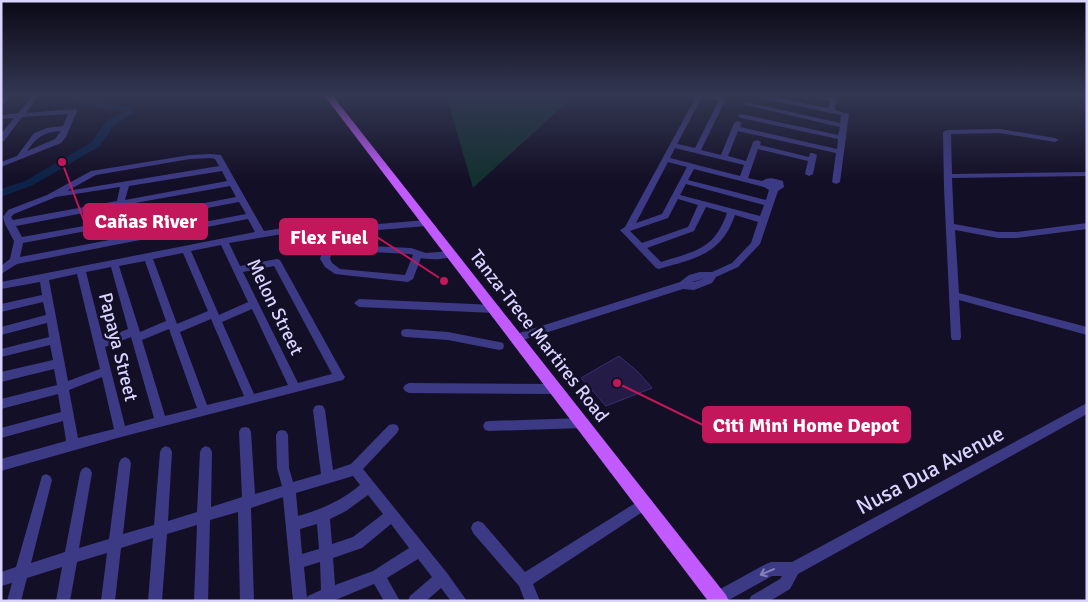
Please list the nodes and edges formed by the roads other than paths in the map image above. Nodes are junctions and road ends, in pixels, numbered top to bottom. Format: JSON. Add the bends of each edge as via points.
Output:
{"nodes":[{"id":1,"x":14,"y":123,"type":"edge"},
{"id":2,"x":67,"y":123,"type":"edge"},
{"id":3,"x":350,"y":123,"type":"edge"},
{"id":4,"x":684,"y":123,"type":"edge"},
{"id":5,"x":711,"y":123,"type":"edge"},
{"id":6,"x":738,"y":123,"type":"edge"},
{"id":7,"x":774,"y":123,"type":"edge"},
{"id":8,"x":831,"y":123,"type":"edge"},
{"id":9,"x":844,"y":126,"type":"joint"},
{"id":10,"x":65,"y":128,"type":"junction"},
{"id":11,"x":736,"y":128,"type":"junction"},
{"id":12,"x":760,"y":134,"type":"junction"},
{"id":13,"x":842,"y":138,"type":"junction"},
{"id":14,"x":1,"y":139,"type":"edge"},
{"id":15,"x":1055,"y":140,"type":"dead end"},
{"id":16,"x":672,"y":145,"type":"junction"},
{"id":17,"x":756,"y":146,"type":"junction"},
{"id":18,"x":815,"y":146,"type":"junction"},
{"id":19,"x":697,"y":151,"type":"junction"},
{"id":20,"x":840,"y":152,"type":"junction"},
{"id":21,"x":19,"y":158,"type":"junction"},
{"id":22,"x":723,"y":158,"type":"junction"},
{"id":23,"x":665,"y":159,"type":"junction"},
{"id":24,"x":812,"y":160,"type":"junction"},
{"id":25,"x":749,"y":164,"type":"junction"},
{"id":26,"x":1,"y":165,"type":"edge"},
{"id":27,"x":691,"y":166,"type":"junction"},
{"id":28,"x":223,"y":168,"type":"junction"},
{"id":29,"x":808,"y":174,"type":"dead end"},
{"id":30,"x":1087,"y":174,"type":"edge"},
{"id":31,"x":948,"y":176,"type":"junction"},
{"id":32,"x":743,"y":179,"type":"junction"},
{"id":33,"x":684,"y":181,"type":"junction"},
{"id":34,"x":836,"y":182,"type":"dead end"},
{"id":35,"x":231,"y":184,"type":"junction"},
{"id":36,"x":125,"y":185,"type":"junction"},
{"id":37,"x":676,"y":196,"type":"junction"},
{"id":38,"x":50,"y":197,"type":"junction"},
{"id":39,"x":240,"y":199,"type":"junction"},
{"id":40,"x":120,"y":204,"type":"junction"},
{"id":41,"x":703,"y":204,"type":"junction"},
{"id":42,"x":769,"y":204,"type":"junction"},
{"id":43,"x":732,"y":212,"type":"junction"},
{"id":44,"x":250,"y":216,"type":"junction"},
{"id":45,"x":8,"y":219,"type":"junction"},
{"id":46,"x":764,"y":220,"type":"junction"},
{"id":47,"x":126,"y":222,"type":"junction"},
{"id":48,"x":426,"y":223,"type":"junction"},
{"id":49,"x":115,"y":224,"type":"junction"},
{"id":50,"x":950,"y":226,"type":"junction"},
{"id":51,"x":1087,"y":226,"type":"edge"},
{"id":52,"x":628,"y":228,"type":"junction"},
{"id":53,"x":261,"y":234,"type":"junction"},
{"id":54,"x":19,"y":241,"type":"junction"},
{"id":55,"x":126,"y":241,"type":"junction"},
{"id":56,"x":224,"y":242,"type":"junction"},
{"id":57,"x":312,"y":246,"type":"dead end"},
{"id":58,"x":640,"y":247,"type":"junction"},
{"id":59,"x":328,"y":248,"type":"junction"},
{"id":60,"x":186,"y":250,"type":"junction"},
{"id":61,"x":452,"y":254,"type":"junction"},
{"id":62,"x":418,"y":255,"type":"junction"},
{"id":63,"x":148,"y":257,"type":"junction"},
{"id":64,"x":14,"y":261,"type":"junction"},
{"id":65,"x":119,"y":263,"type":"junction"},
{"id":66,"x":82,"y":270,"type":"junction"},
{"id":67,"x":237,"y":270,"type":"junction"},
{"id":68,"x":1,"y":271,"type":"edge"},
{"id":69,"x":44,"y":277,"type":"junction"},
{"id":70,"x":1,"y":286,"type":"edge"},
{"id":71,"x":954,"y":295,"type":"junction"},
{"id":72,"x":48,"y":298,"type":"junction"},
{"id":73,"x":360,"y":303,"type":"dead end"},
{"id":74,"x":254,"y":304,"type":"junction"},
{"id":75,"x":1,"y":308,"type":"edge"},
{"id":76,"x":495,"y":309,"type":"junction"},
{"id":77,"x":215,"y":317,"type":"junction"},
{"id":78,"x":51,"y":318,"type":"junction"},
{"id":79,"x":173,"y":327,"type":"junction"},
{"id":80,"x":1,"y":331,"type":"edge"},
{"id":81,"x":1087,"y":331,"type":"edge"},
{"id":82,"x":406,"y":333,"type":"dead end"},
{"id":83,"x":135,"y":335,"type":"junction"},
{"id":84,"x":956,"y":337,"type":"dead end"},
{"id":85,"x":517,"y":338,"type":"junction"},
{"id":86,"x":55,"y":340,"type":"junction"},
{"id":87,"x":100,"y":345,"type":"junction"},
{"id":88,"x":499,"y":346,"type":"dead end"},
{"id":89,"x":1,"y":353,"type":"edge"},
{"id":90,"x":59,"y":363,"type":"junction"},
{"id":91,"x":106,"y":371,"type":"junction"},
{"id":92,"x":1,"y":377,"type":"edge"},
{"id":93,"x":63,"y":388,"type":"junction"},
{"id":94,"x":295,"y":388,"type":"junction"},
{"id":95,"x":409,"y":388,"type":"dead end"},
{"id":96,"x":558,"y":389,"type":"junction"},
{"id":97,"x":251,"y":400,"type":"junction"},
{"id":98,"x":1,"y":404,"type":"edge"},
{"id":99,"x":1087,"y":408,"type":"edge"},
{"id":100,"x":319,"y":410,"type":"dead end"},
{"id":101,"x":204,"y":412,"type":"junction"},
{"id":102,"x":68,"y":415,"type":"junction"},
{"id":103,"x":160,"y":422,"type":"junction"},
{"id":104,"x":584,"y":423,"type":"junction"},
{"id":105,"x":489,"y":426,"type":"dead end"},
{"id":106,"x":393,"y":429,"type":"dead end"},
{"id":107,"x":121,"y":432,"type":"junction"},
{"id":108,"x":245,"y":432,"type":"dead end"},
{"id":109,"x":1,"y":433,"type":"edge"},
{"id":110,"x":282,"y":436,"type":"dead end"},
{"id":111,"x":73,"y":445,"type":"junction"},
{"id":112,"x":166,"y":452,"type":"dead end"},
{"id":113,"x":206,"y":452,"type":"dead end"},
{"id":114,"x":126,"y":463,"type":"dead end"},
{"id":115,"x":1,"y":465,"type":"edge"},
{"id":116,"x":355,"y":468,"type":"junction"},
{"id":117,"x":86,"y":473,"type":"dead end"},
{"id":118,"x":328,"y":477,"type":"junction"},
{"id":119,"x":46,"y":480,"type":"dead end"},
{"id":120,"x":368,"y":486,"type":"junction"},
{"id":121,"x":289,"y":489,"type":"junction"},
{"id":122,"x":246,"y":503,"type":"junction"},
{"id":123,"x":645,"y":503,"type":"junction"},
{"id":124,"x":392,"y":515,"type":"junction"},
{"id":125,"x":203,"y":516,"type":"junction"},
{"id":126,"x":323,"y":516,"type":"junction"},
{"id":127,"x":292,"y":524,"type":"junction"},
{"id":128,"x":478,"y":528,"type":"dead end"},
{"id":129,"x":160,"y":529,"type":"junction"},
{"id":130,"x":115,"y":544,"type":"junction"},
{"id":131,"x":420,"y":550,"type":"junction"},
{"id":132,"x":325,"y":554,"type":"junction"},
{"id":133,"x":70,"y":558,"type":"junction"},
{"id":134,"x":296,"y":563,"type":"junction"},
{"id":135,"x":793,"y":569,"type":"junction"},
{"id":136,"x":20,"y":573,"type":"junction"},
{"id":137,"x":377,"y":576,"type":"junction"},
{"id":138,"x":442,"y":578,"type":"junction"},
{"id":139,"x":1,"y":579,"type":"edge"},
{"id":140,"x":524,"y":581,"type":"junction"},
{"id":141,"x":329,"y":595,"type":"junction"},
{"id":142,"x":347,"y":595,"type":"edge"},
{"id":143,"x":719,"y":600,"type":"edge"},
{"id":144,"x":14,"y":601,"type":"edge"},
{"id":145,"x":63,"y":601,"type":"edge"},
{"id":146,"x":108,"y":601,"type":"edge"},
{"id":147,"x":155,"y":601,"type":"edge"},
{"id":148,"x":201,"y":601,"type":"edge"},
{"id":149,"x":247,"y":601,"type":"edge"},
{"id":150,"x":300,"y":601,"type":"edge"},
{"id":151,"x":313,"y":601,"type":"edge"},
{"id":152,"x":393,"y":601,"type":"edge"},
{"id":153,"x":415,"y":601,"type":"edge"},
{"id":154,"x":460,"y":601,"type":"edge"},
{"id":155,"x":533,"y":601,"type":"edge"},
{"id":156,"x":756,"y":601,"type":"edge"}],
"edges":[{"from":1,"to":14,"type":"street"},
{"from":2,"to":10,"type":"street"},
{"from":3,"to":48,"type":"main road","name":"Tanza-Trece Martires Road"},
{"from":4,"to":16,"type":"street"},
{"from":5,"to":19,"type":"street"},
{"from":6,"to":11,"type":"street"},
{"from":7,"to":13,"type":"street"},
{"from":8,"to":9,"type":"street"},
{"from":9,"to":13,"type":"street"},
{"from":10,"to":21,"type":"street","via":[[58,141]]},
{"from":10,"to":21,"type":"street","via":[[35,133]]},
{"from":11,"to":12,"type":"street"},
{"from":11,"to":22,"type":"street"},
{"from":12,"to":17,"type":"street"},
{"from":12,"to":18,"type":"street"},
{"from":13,"to":20,"type":"street"},
{"from":15,"to":31,"type":"street","via":[[1000,131],[947,132]]},
{"from":16,"to":19,"type":"street"},
{"from":16,"to":23,"type":"street"},
{"from":17,"to":24,"type":"street"},
{"from":17,"to":25,"type":"street"},
{"from":18,"to":20,"type":"street"},
{"from":18,"to":24,"type":"street"},
{"from":19,"to":22,"type":"street"},
{"from":20,"to":34,"type":"street"},
{"from":21,"to":26,"type":"street"},
{"from":22,"to":25,"type":"street"},
{"from":23,"to":27,"type":"street"},
{"from":23,"to":52,"type":"street"},
{"from":24,"to":29,"type":"street"},
{"from":25,"to":32,"type":"street"},
{"from":27,"to":32,"type":"street"},
{"from":27,"to":33,"type":"street"},
{"from":28,"to":35,"type":"street"},
{"from":28,"to":36,"type":"street"},
{"from":28,"to":38,"type":"street","via":[[218,157],[206,156],[94,174]]},
{"from":30,"to":31,"type":"street"},
{"from":31,"to":50,"type":"street"},
{"from":32,"to":42,"type":"street","via":[[770,187]]},
{"from":33,"to":37,"type":"street"},
{"from":33,"to":42,"type":"street"},
{"from":35,"to":39,"type":"street"},
{"from":35,"to":40,"type":"street"},
{"from":36,"to":38,"type":"street"},
{"from":36,"to":40,"type":"street"},
{"from":37,"to":41,"type":"street"},
{"from":37,"to":52,"type":"street","via":[[665,216]]},
{"from":38,"to":45,"type":"street"},
{"from":39,"to":44,"type":"street"},
{"from":39,"to":47,"type":"street"},
{"from":40,"to":45,"type":"street"},
{"from":40,"to":49,"type":"street"},
{"from":41,"to":43,"type":"street"},
{"from":41,"to":58,"type":"street","via":[[691,229]]},
{"from":42,"to":46,"type":"street"},
{"from":43,"to":46,"type":"street"},
{"from":43,"to":58,"type":"street","via":[[721,237],[696,254],[659,266]]},
{"from":44,"to":53,"type":"street"},
{"from":44,"to":55,"type":"street"},
{"from":45,"to":54,"type":"street"},
{"from":46,"to":85,"type":"street","via":[[755,244],[735,265],[709,281],[694,286],[682,285]]},
{"from":47,"to":49,"type":"street"},
{"from":47,"to":55,"type":"street"},
{"from":48,"to":53,"type":"street","via":[[346,232]]},
{"from":48,"to":61,"type":"main road","name":"Tanza-Trece Martires Road"},
{"from":49,"to":54,"type":"street"},
{"from":50,"to":51,"type":"street","via":[[998,235]]},
{"from":50,"to":71,"type":"street"},
{"from":52,"to":58,"type":"street","via":[[624,230]]},
{"from":53,"to":56,"type":"street"},
{"from":54,"to":64,"type":"street"},
{"from":55,"to":64,"type":"street"},
{"from":55,"to":65,"type":"street"},
{"from":56,"to":60,"type":"street"},
{"from":56,"to":67,"type":"street","name":"Melon Street"},
{"from":57,"to":59,"type":"street"},
{"from":59,"to":62,"type":"street","via":[[411,251]]},
{"from":59,"to":62,"type":"street","via":[[325,259],[338,272],[408,279]]},
{"from":60,"to":63,"type":"street"},
{"from":60,"to":77,"type":"street"},
{"from":61,"to":62,"type":"street"},
{"from":61,"to":76,"type":"main road","name":"Tanza-Trece Martires Road"},
{"from":63,"to":65,"type":"street"},
{"from":63,"to":79,"type":"street"},
{"from":64,"to":68,"type":"street"},
{"from":65,"to":66,"type":"street"},
{"from":65,"to":83,"type":"street"},
{"from":66,"to":69,"type":"street"},
{"from":66,"to":87,"type":"street","name":"Papaya Street"},
{"from":67,"to":74,"type":"street","name":"Melon Street"},
{"from":67,"to":94,"type":"street","via":[[277,262],[339,377]]},
{"from":69,"to":70,"type":"street"},
{"from":69,"to":72,"type":"street"},
{"from":71,"to":81,"type":"street"},
{"from":71,"to":84,"type":"street"},
{"from":72,"to":75,"type":"street"},
{"from":72,"to":78,"type":"street"},
{"from":73,"to":76,"type":"street"},
{"from":74,"to":77,"type":"street"},
{"from":74,"to":94,"type":"street","name":"Melon Street"},
{"from":76,"to":85,"type":"main road","name":"Tanza-Trece Martires Road"},
{"from":77,"to":79,"type":"street"},
{"from":77,"to":97,"type":"street"},
{"from":78,"to":80,"type":"street"},
{"from":78,"to":86,"type":"street"},
{"from":79,"to":83,"type":"street"},
{"from":79,"to":101,"type":"street"},
{"from":82,"to":88,"type":"street","via":[[448,336]]},
{"from":83,"to":87,"type":"street"},
{"from":83,"to":103,"type":"street"},
{"from":85,"to":96,"type":"main road","name":"Tanza-Trece Martires Road"},
{"from":86,"to":89,"type":"street"},
{"from":86,"to":90,"type":"street"},
{"from":87,"to":91,"type":"street","name":"Papaya Street"},
{"from":90,"to":92,"type":"street"},
{"from":90,"to":93,"type":"street"},
{"from":91,"to":93,"type":"street"},
{"from":91,"to":107,"type":"street","name":"Papaya Street"},
{"from":93,"to":98,"type":"street"},
{"from":93,"to":102,"type":"street"},
{"from":94,"to":97,"type":"street"},
{"from":95,"to":96,"type":"street"},
{"from":96,"to":104,"type":"main road","name":"Tanza-Trece Martires Road"},
{"from":97,"to":101,"type":"street"},
{"from":99,"to":135,"type":"street","name":"Nusa Dua Avenue"},
{"from":100,"to":118,"type":"street"},
{"from":101,"to":103,"type":"street"},
{"from":102,"to":109,"type":"street"},
{"from":102,"to":111,"type":"street"},
{"from":103,"to":107,"type":"street"},
{"from":104,"to":105,"type":"street"},
{"from":104,"to":123,"type":"main road","name":"Tanza-Trece Martires Road"},
{"from":106,"to":116,"type":"street"},
{"from":107,"to":111,"type":"street"},
{"from":108,"to":122,"type":"street"},
{"from":110,"to":121,"type":"street","via":[[283,468]]},
{"from":111,"to":115,"type":"street"},
{"from":112,"to":129,"type":"street"},
{"from":113,"to":125,"type":"street"},
{"from":114,"to":130,"type":"street"},
{"from":116,"to":118,"type":"street"},
{"from":116,"to":120,"type":"street"},
{"from":117,"to":133,"type":"street"},
{"from":118,"to":121,"type":"street"},
{"from":119,"to":136,"type":"street"},
{"from":120,"to":124,"type":"street"},
{"from":120,"to":126,"type":"street","via":[[346,506]]},
{"from":121,"to":122,"type":"street"},
{"from":121,"to":127,"type":"street"},
{"from":122,"to":125,"type":"street"},
{"from":122,"to":149,"type":"street"},
{"from":123,"to":140,"type":"street"},
{"from":123,"to":143,"type":"main road","name":"Tanza-Trece Martires Road"},
{"from":124,"to":131,"type":"street"},
{"from":124,"to":132,"type":"street","via":[[357,543]]},
{"from":125,"to":129,"type":"street"},
{"from":125,"to":148,"type":"street"},
{"from":126,"to":127,"type":"street"},
{"from":126,"to":132,"type":"street"},
{"from":127,"to":134,"type":"street"},
{"from":128,"to":140,"type":"street"},
{"from":129,"to":130,"type":"street"},
{"from":129,"to":147,"type":"street"},
{"from":130,"to":133,"type":"street"},
{"from":130,"to":146,"type":"street"},
{"from":131,"to":137,"type":"street"},
{"from":131,"to":138,"type":"street"},
{"from":132,"to":134,"type":"street"},
{"from":132,"to":141,"type":"street"},
{"from":133,"to":136,"type":"street"},
{"from":133,"to":145,"type":"street"},
{"from":134,"to":150,"type":"street"},
{"from":135,"to":143,"type":"street","name":"Nusa Dua Avenue","one_way":true,"via":[[771,568]]},
{"from":135,"to":156,"type":"street","name":"Nusa Dua Avenue","via":[[785,584]]},
{"from":136,"to":139,"type":"street"},
{"from":136,"to":144,"type":"street"},
{"from":137,"to":142,"type":"street"},
{"from":137,"to":152,"type":"street"},
{"from":138,"to":153,"type":"street"},
{"from":138,"to":154,"type":"street"},
{"from":140,"to":155,"type":"street"},
{"from":141,"to":142,"type":"street"},
{"from":141,"to":151,"type":"street"}]}
